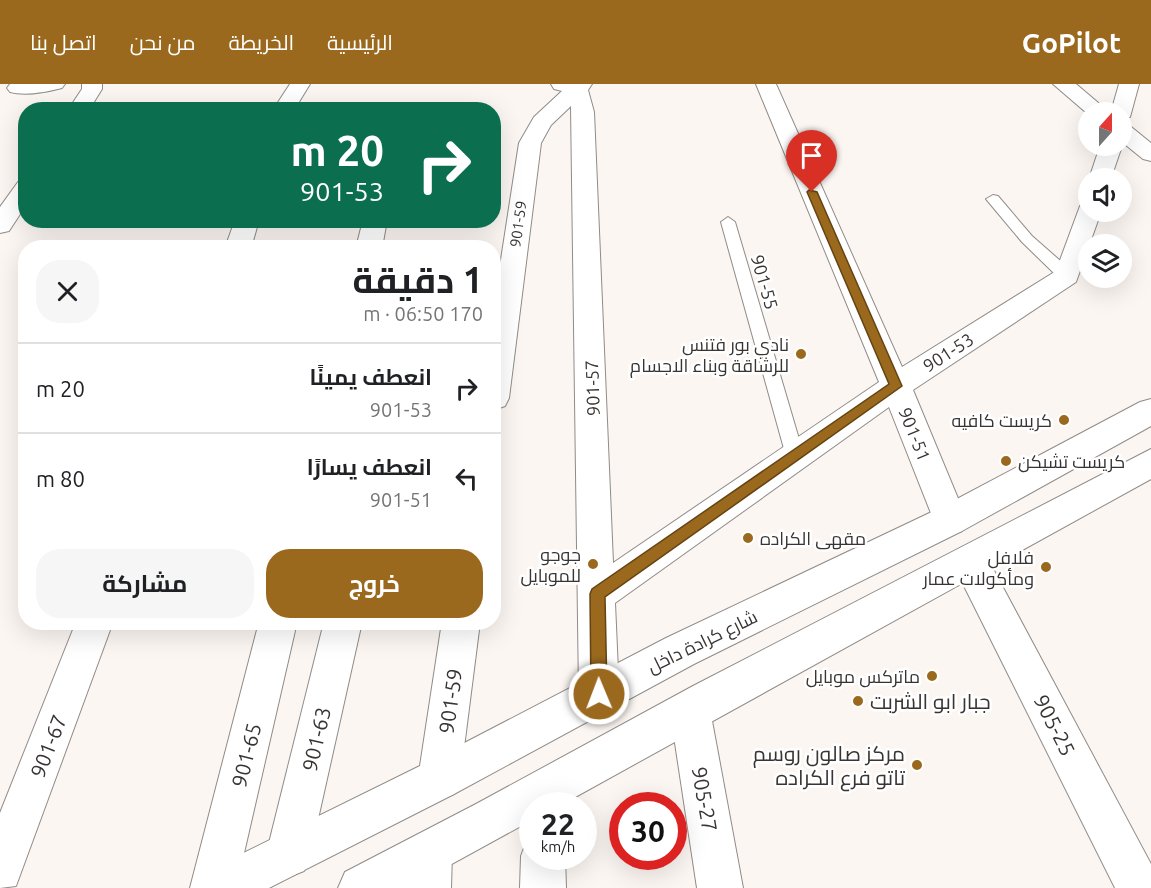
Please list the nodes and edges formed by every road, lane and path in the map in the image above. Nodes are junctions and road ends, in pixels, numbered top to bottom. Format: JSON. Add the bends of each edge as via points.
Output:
{"nodes":[{"id":1,"x":55,"y":84,"type":"edge"},
{"id":2,"x":92,"y":84,"type":"edge"},
{"id":3,"x":300,"y":84,"type":"edge"},
{"id":4,"x":766,"y":84,"type":"edge"},
{"id":5,"x":1063,"y":84,"type":"edge"},
{"id":6,"x":1129,"y":84,"type":"edge"},
{"id":7,"x":572,"y":86,"type":"edge"},
{"id":8,"x":14,"y":91,"type":"edge"},
{"id":9,"x":83,"y":102,"type":"edge"},
{"id":10,"x":288,"y":102,"type":"edge"},
{"id":11,"x":1086,"y":102,"type":"edge"},
{"id":12,"x":1124,"y":102,"type":"edge"},
{"id":13,"x":1132,"y":139,"type":"edge"},
{"id":14,"x":1151,"y":154,"type":"edge"},
{"id":15,"x":18,"y":199,"type":"edge"},
{"id":16,"x":993,"y":199,"type":"dead end"},
{"id":17,"x":728,"y":222,"type":"dead end"},
{"id":18,"x":1085,"y":222,"type":"edge"},
{"id":19,"x":0,"y":225,"type":"edge"},
{"id":20,"x":1067,"y":276,"type":"junction"},
{"id":21,"x":501,"y":348,"type":"edge"},
{"id":22,"x":896,"y":386,"type":"junction"},
{"id":23,"x":1151,"y":411,"type":"edge"},
{"id":24,"x":795,"y":456,"type":"junction"},
{"id":25,"x":1151,"y":463,"type":"edge"},
{"id":26,"x":950,"y":520,"type":"junction"},
{"id":27,"x":970,"y":562,"type":"junction"},
{"id":28,"x":598,"y":594,"type":"junction"},
{"id":29,"x":92,"y":630,"type":"edge"},
{"id":30,"x":276,"y":630,"type":"edge"},
{"id":31,"x":341,"y":630,"type":"edge"},
{"id":32,"x":460,"y":630,"type":"edge"},
{"id":33,"x":599,"y":694,"type":"junction"},
{"id":34,"x":690,"y":710,"type":"junction"},
{"id":35,"x":439,"y":779,"type":"junction"},
{"id":36,"x":553,"y":792,"type":"edge"},
{"id":37,"x":519,"y":813,"type":"edge"},
{"id":38,"x":288,"y":855,"type":"junction"},
{"id":39,"x":0,"y":870,"type":"edge"},
{"id":40,"x":543,"y":870,"type":"edge"},
{"id":41,"x":429,"y":871,"type":"edge"},
{"id":42,"x":213,"y":888,"type":"edge"},
{"id":43,"x":220,"y":888,"type":"edge"},
{"id":44,"x":361,"y":888,"type":"edge"},
{"id":45,"x":543,"y":888,"type":"edge"},
{"id":46,"x":720,"y":888,"type":"edge"},
{"id":47,"x":1139,"y":888,"type":"edge"}],
"edges":[{"from":1,"to":8,"type":"street"},
{"from":2,"to":9,"type":"street"},
{"from":3,"to":10,"type":"street"},
{"from":4,"to":22,"type":"street","name":"901-51"},
{"from":5,"to":11,"type":"street"},
{"from":6,"to":12,"type":"street"},
{"from":7,"to":21,"type":"street","name":"901-59","via":[[530,143]]},
{"from":7,"to":28,"type":"street","name":"901-57","via":[[583,112]]},
{"from":13,"to":14,"type":"street"},
{"from":15,"to":19,"type":"street"},
{"from":16,"to":20,"type":"lane","via":[[1027,239]]},
{"from":17,"to":24,"type":"lane","name":"901-55"},
{"from":18,"to":20,"type":"street"},
{"from":20,"to":22,"type":"street","name":"901-53"},
{"from":22,"to":24,"type":"street","name":"901-53"},
{"from":22,"to":26,"type":"street","name":"901-51"},
{"from":23,"to":26,"type":"street","name":"شارع كرادة داخل"},
{"from":24,"to":28,"type":"street","name":"901-53"},
{"from":25,"to":27,"type":"street"},
{"from":26,"to":33,"type":"street","name":"شارع كرادة داخل"},
{"from":27,"to":34,"type":"street"},
{"from":27,"to":47,"type":"street","name":"905-25"},
{"from":28,"to":33,"type":"street","name":"901-57"},
{"from":29,"to":39,"type":"street","name":"901-67"},
{"from":30,"to":42,"type":"street","name":"901-65"},
{"from":31,"to":38,"type":"street","name":"901-63"},
{"from":32,"to":35,"type":"street","name":"901-59"},
{"from":33,"to":35,"type":"street","name":"شارع كرادة داخل"},
{"from":34,"to":36,"type":"street"},
{"from":34,"to":46,"type":"street","name":"905-27"},
{"from":35,"to":38,"type":"street","name":"شارع كرادة داخل"},
{"from":37,"to":41,"type":"street"},
{"from":38,"to":43,"type":"street","name":"شارع كرادة داخل"},
{"from":40,"to":45,"type":"street"},
{"from":41,"to":44,"type":"street"}]}
